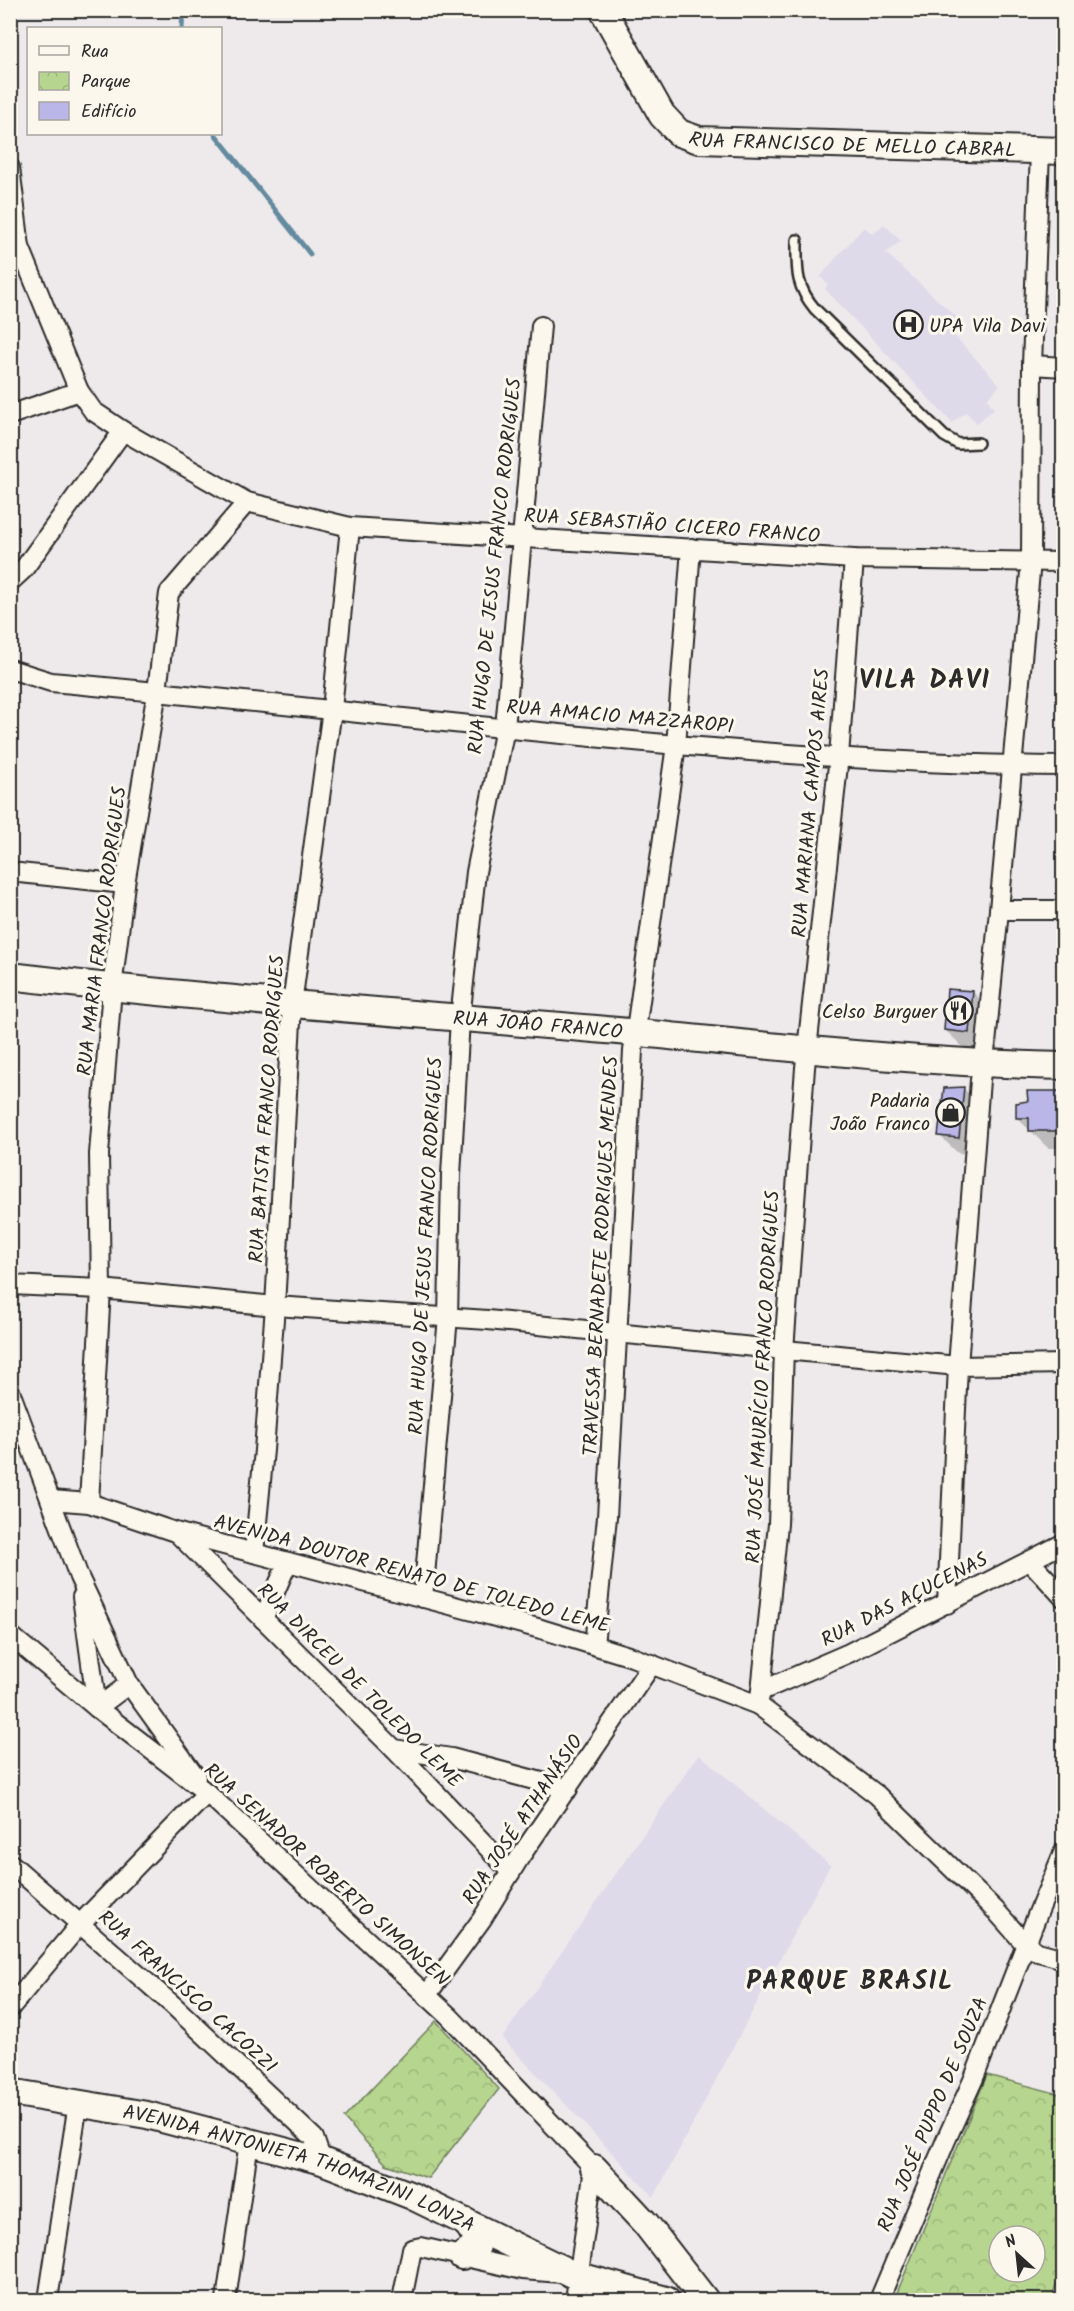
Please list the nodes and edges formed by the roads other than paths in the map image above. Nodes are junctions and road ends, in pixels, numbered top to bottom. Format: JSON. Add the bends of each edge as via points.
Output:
{"nodes":[{"id":1,"x":603,"y":10,"type":"edge"},
{"id":2,"x":1052,"y":151,"type":"edge"},
{"id":3,"x":10,"y":168,"type":"edge"},
{"id":4,"x":797,"y":240,"type":"dead end"},
{"id":5,"x":541,"y":326,"type":"dead end"},
{"id":6,"x":1032,"y":365,"type":"junction"},
{"id":7,"x":1064,"y":367,"type":"edge"},
{"id":8,"x":79,"y":391,"type":"junction"},
{"id":9,"x":10,"y":415,"type":"edge"},
{"id":10,"x":123,"y":431,"type":"junction"},
{"id":11,"x":978,"y":443,"type":"dead end"},
{"id":12,"x":247,"y":502,"type":"junction"},
{"id":13,"x":350,"y":526,"type":"junction"},
{"id":14,"x":522,"y":539,"type":"junction"},
{"id":15,"x":691,"y":548,"type":"junction"},
{"id":16,"x":854,"y":560,"type":"junction"},
{"id":17,"x":1031,"y":561,"type":"junction"},
{"id":18,"x":1064,"y":562,"type":"edge"},
{"id":19,"x":10,"y":582,"type":"edge"},
{"id":20,"x":10,"y":669,"type":"edge"},
{"id":21,"x":157,"y":691,"type":"junction"},
{"id":22,"x":332,"y":709,"type":"junction"},
{"id":23,"x":504,"y":728,"type":"junction"},
{"id":24,"x":676,"y":745,"type":"junction"},
{"id":25,"x":839,"y":756,"type":"junction"},
{"id":26,"x":1014,"y":766,"type":"junction"},
{"id":27,"x":1064,"y":766,"type":"edge"},
{"id":28,"x":10,"y":872,"type":"edge"},
{"id":29,"x":125,"y":884,"type":"junction"},
{"id":30,"x":999,"y":910,"type":"junction"},
{"id":31,"x":1064,"y":910,"type":"edge"},
{"id":32,"x":10,"y":976,"type":"edge"},
{"id":33,"x":112,"y":988,"type":"junction"},
{"id":34,"x":292,"y":1004,"type":"junction"},
{"id":35,"x":460,"y":1019,"type":"junction"},
{"id":36,"x":637,"y":1033,"type":"junction"},
{"id":37,"x":809,"y":1051,"type":"junction"},
{"id":38,"x":982,"y":1064,"type":"junction"},
{"id":39,"x":1064,"y":1066,"type":"edge"},
{"id":40,"x":10,"y":1285,"type":"edge"},
{"id":41,"x":101,"y":1289,"type":"junction"},
{"id":42,"x":275,"y":1306,"type":"junction"},
{"id":43,"x":448,"y":1317,"type":"junction"},
{"id":44,"x":618,"y":1332,"type":"junction"},
{"id":45,"x":784,"y":1350,"type":"junction"},
{"id":46,"x":1064,"y":1364,"type":"edge"},
{"id":47,"x":958,"y":1366,"type":"junction"},
{"id":48,"x":10,"y":1391,"type":"edge"},
{"id":49,"x":51,"y":1500,"type":"junction"},
{"id":50,"x":89,"y":1503,"type":"junction"},
{"id":51,"x":175,"y":1532,"type":"junction"},
{"id":52,"x":1064,"y":1542,"type":"edge"},
{"id":53,"x":254,"y":1553,"type":"junction"},
{"id":54,"x":1030,"y":1561,"type":"junction"},
{"id":55,"x":288,"y":1562,"type":"junction"},
{"id":56,"x":79,"y":1578,"type":"junction"},
{"id":57,"x":423,"y":1598,"type":"junction"},
{"id":58,"x":1064,"y":1598,"type":"edge"},
{"id":59,"x":947,"y":1604,"type":"junction"},
{"id":60,"x":263,"y":1619,"type":"junction"},
{"id":61,"x":10,"y":1635,"type":"edge"},
{"id":62,"x":594,"y":1645,"type":"junction"},
{"id":63,"x":652,"y":1664,"type":"junction"},
{"id":64,"x":129,"y":1684,"type":"junction"},
{"id":65,"x":759,"y":1698,"type":"junction"},
{"id":66,"x":97,"y":1708,"type":"junction"},
{"id":67,"x":394,"y":1749,"type":"junction"},
{"id":68,"x":568,"y":1788,"type":"junction"},
{"id":69,"x":207,"y":1793,"type":"junction"},
{"id":70,"x":1064,"y":1851,"type":"edge"},
{"id":71,"x":10,"y":1863,"type":"edge"},
{"id":72,"x":511,"y":1872,"type":"junction"},
{"id":73,"x":81,"y":1923,"type":"junction"},
{"id":74,"x":1026,"y":1945,"type":"junction"},
{"id":75,"x":1064,"y":1959,"type":"edge"},
{"id":76,"x":426,"y":1996,"type":"junction"},
{"id":77,"x":10,"y":2008,"type":"edge"},
{"id":78,"x":10,"y":2092,"type":"edge"},
{"id":79,"x":78,"y":2103,"type":"junction"},
{"id":80,"x":249,"y":2142,"type":"junction"},
{"id":81,"x":322,"y":2161,"type":"junction"},
{"id":82,"x":594,"y":2168,"type":"junction"},
{"id":83,"x":466,"y":2222,"type":"junction"},
{"id":84,"x":462,"y":2256,"type":"junction"},
{"id":85,"x":575,"y":2283,"type":"edge"},
{"id":86,"x":48,"y":2301,"type":"edge"},
{"id":87,"x":226,"y":2301,"type":"edge"},
{"id":88,"x":402,"y":2301,"type":"edge"},
{"id":89,"x":666,"y":2301,"type":"edge"},
{"id":90,"x":705,"y":2301,"type":"edge"},
{"id":91,"x":879,"y":2301,"type":"edge"}],
"edges":[{"from":1,"to":2,"type":"street","name":"RUA FRANCISCO DE MELLO CABRAL","via":[[663,115],[679,133],[699,140]]},
{"from":2,"to":6,"type":"street"},
{"from":3,"to":8,"type":"street","name":"RUA SEBASTIÃO CICERO FRANCO","via":[[20,247]]},
{"from":4,"to":11,"type":"lane","via":[[797,280],[815,309],[944,436],[958,444]]},
{"from":5,"to":14,"type":"street","name":"RUA HUGO DE JESUS FRANCO RODRIGUES"},
{"from":6,"to":7,"type":"street"},
{"from":6,"to":17,"type":"street"},
{"from":8,"to":9,"type":"street"},
{"from":8,"to":10,"type":"street","name":"RUA SEBASTIÃO CICERO FRANCO","via":[[93,411]]},
{"from":10,"to":12,"type":"street","name":"RUA SEBASTIÃO CICERO FRANCO"},
{"from":10,"to":19,"type":"street","via":[[23,570]]},
{"from":12,"to":13,"type":"street","name":"RUA SEBASTIÃO CICERO FRANCO"},
{"from":12,"to":21,"type":"street","name":"RUA MARIA FRANCO RODRIGUES","via":[[169,593]]},
{"from":13,"to":14,"type":"street","name":"RUA SEBASTIÃO CICERO FRANCO"},
{"from":13,"to":22,"type":"street","name":"RUA BATISTA FRANCO RODRIGUES"},
{"from":14,"to":15,"type":"street","name":"RUA SEBASTIÃO CICERO FRANCO"},
{"from":14,"to":23,"type":"street","name":"RUA HUGO DE JESUS FRANCO RODRIGUES"},
{"from":15,"to":16,"type":"street","name":"RUA SEBASTIÃO CICERO FRANCO"},
{"from":15,"to":24,"type":"street","name":"TRAVESSA BERNADETE RODRIGUES MENDES"},
{"from":16,"to":17,"type":"street","name":"RUA SEBASTIÃO CICERO FRANCO"},
{"from":16,"to":25,"type":"street","name":"RUA MARIANA CAMPOS AIRES"},
{"from":17,"to":18,"type":"street","name":"RUA SEBASTIÃO CICERO FRANCO"},
{"from":17,"to":26,"type":"street"},
{"from":20,"to":21,"type":"street","name":"RUA AMACIO MAZZAROPI","via":[[51,682]]},
{"from":21,"to":22,"type":"street","name":"RUA AMACIO MAZZAROPI"},
{"from":21,"to":29,"type":"street","name":"RUA MARIA FRANCO RODRIGUES"},
{"from":22,"to":23,"type":"street","name":"RUA AMACIO MAZZAROPI"},
{"from":22,"to":34,"type":"street","name":"RUA BATISTA FRANCO RODRIGUES"},
{"from":23,"to":24,"type":"street","name":"RUA AMACIO MAZZAROPI"},
{"from":23,"to":35,"type":"street","name":"RUA HUGO DE JESUS FRANCO RODRIGUES","via":[[476,872]]},
{"from":24,"to":25,"type":"street","name":"RUA AMACIO MAZZAROPI"},
{"from":24,"to":36,"type":"street","name":"TRAVESSA BERNADETE RODRIGUES MENDES"},
{"from":25,"to":26,"type":"street","name":"RUA AMACIO MAZZAROPI"},
{"from":25,"to":37,"type":"street","name":"RUA MARIANA CAMPOS AIRES"},
{"from":26,"to":27,"type":"street","name":"RUA AMACIO MAZZAROPI"},
{"from":26,"to":30,"type":"street"},
{"from":28,"to":29,"type":"street"},
{"from":29,"to":33,"type":"street","name":"RUA MARIA FRANCO RODRIGUES"},
{"from":30,"to":31,"type":"street"},
{"from":30,"to":38,"type":"street"},
{"from":32,"to":33,"type":"street","name":"RUA JOÃO FRANCO"},
{"from":33,"to":34,"type":"street","name":"RUA JOÃO FRANCO"},
{"from":33,"to":41,"type":"street","name":"RUA MARIA FRANCO RODRIGUES","via":[[99,1154]]},
{"from":34,"to":35,"type":"street","name":"RUA JOÃO FRANCO"},
{"from":34,"to":42,"type":"street","name":"RUA BATISTA FRANCO RODRIGUES"},
{"from":35,"to":36,"type":"street","name":"RUA JOÃO FRANCO"},
{"from":35,"to":43,"type":"street","name":"RUA HUGO DE JESUS FRANCO RODRIGUES"},
{"from":36,"to":37,"type":"street","name":"RUA JOÃO FRANCO"},
{"from":36,"to":44,"type":"street","name":"TRAVESSA BERNADETE RODRIGUES MENDES"},
{"from":37,"to":38,"type":"street","name":"RUA JOÃO FRANCO"},
{"from":37,"to":45,"type":"street","name":"RUA JOSÉ MAURÍCIO FRANCO RODRIGUES"},
{"from":38,"to":39,"type":"street","name":"RUA JOÃO FRANCO"},
{"from":38,"to":47,"type":"street"},
{"from":40,"to":41,"type":"street"},
{"from":41,"to":42,"type":"street"},
{"from":41,"to":50,"type":"street","name":"RUA MARIA FRANCO RODRIGUES"},
{"from":42,"to":43,"type":"street"},
{"from":42,"to":53,"type":"street","name":"RUA BATISTA FRANCO RODRIGUES"},
{"from":43,"to":44,"type":"street"},
{"from":43,"to":57,"type":"street","name":"RUA HUGO DE JESUS FRANCO RODRIGUES"},
{"from":44,"to":45,"type":"street"},
{"from":44,"to":62,"type":"street","name":"TRAVESSA BERNADETE RODRIGUES MENDES","via":[[607,1516]]},
{"from":45,"to":47,"type":"street"},
{"from":45,"to":65,"type":"street","name":"RUA JOSÉ MAURÍCIO FRANCO RODRIGUES","via":[[778,1524]]},
{"from":46,"to":47,"type":"street"},
{"from":47,"to":59,"type":"street"},
{"from":48,"to":49,"type":"street"},
{"from":49,"to":50,"type":"street","name":"AVENIDA DOUTOR RENATO DE TOLEDO LEME"},
{"from":49,"to":56,"type":"street"},
{"from":50,"to":51,"type":"street","name":"AVENIDA DOUTOR RENATO DE TOLEDO LEME"},
{"from":51,"to":53,"type":"street","name":"AVENIDA DOUTOR RENATO DE TOLEDO LEME"},
{"from":51,"to":60,"type":"street","name":"RUA DIRCEU DE TOLEDO LEME"},
{"from":52,"to":54,"type":"street","name":"RUA DAS AÇUCENAS"},
{"from":53,"to":55,"type":"street","name":"AVENIDA DOUTOR RENATO DE TOLEDO LEME"},
{"from":54,"to":58,"type":"street"},
{"from":54,"to":59,"type":"street","name":"RUA DAS AÇUCENAS"},
{"from":55,"to":57,"type":"street","name":"AVENIDA DOUTOR RENATO DE TOLEDO LEME"},
{"from":55,"to":60,"type":"street"},
{"from":56,"to":64,"type":"street"},
{"from":56,"to":66,"type":"street"},
{"from":57,"to":62,"type":"street","name":"AVENIDA DOUTOR RENATO DE TOLEDO LEME"},
{"from":59,"to":65,"type":"street","name":"RUA DAS AÇUCENAS"},
{"from":60,"to":67,"type":"street","name":"RUA DIRCEU DE TOLEDO LEME"},
{"from":61,"to":66,"type":"street","name":"RUA SENADOR ROBERTO SIMONSEN"},
{"from":62,"to":63,"type":"street","name":"AVENIDA DOUTOR RENATO DE TOLEDO LEME"},
{"from":63,"to":65,"type":"street","name":"AVENIDA DOUTOR RENATO DE TOLEDO LEME"},
{"from":63,"to":68,"type":"street","name":"RUA JOSÉ ATHANÁSIO"},
{"from":64,"to":66,"type":"street"},
{"from":64,"to":69,"type":"street"},
{"from":65,"to":74,"type":"street","name":"AVENIDA DOUTOR RENATO DE TOLEDO LEME","via":[[877,1795]]},
{"from":66,"to":69,"type":"street","name":"RUA SENADOR ROBERTO SIMONSEN"},
{"from":67,"to":68,"type":"street","via":[[451,1758]]},
{"from":67,"to":72,"type":"street","name":"RUA DIRCEU DE TOLEDO LEME"},
{"from":68,"to":72,"type":"street","name":"RUA JOSÉ ATHANÁSIO"},
{"from":69,"to":73,"type":"street"},
{"from":69,"to":76,"type":"street","name":"RUA SENADOR ROBERTO SIMONSEN"},
{"from":70,"to":74,"type":"street","name":"RUA JOSÉ PUPPO DE SOUZA"},
{"from":71,"to":73,"type":"street","name":"RUA FRANCISCO CACOZZI"},
{"from":72,"to":76,"type":"street","name":"RUA JOSÉ ATHANÁSIO"},
{"from":73,"to":77,"type":"street"},
{"from":73,"to":81,"type":"street","name":"RUA FRANCISCO CACOZZI","via":[[314,2138]]},
{"from":74,"to":75,"type":"street"},
{"from":74,"to":91,"type":"street","name":"RUA JOSÉ PUPPO DE SOUZA"},
{"from":76,"to":82,"type":"street","name":"RUA SENADOR ROBERTO SIMONSEN"},
{"from":78,"to":79,"type":"street","name":"AVENIDA ANTONIETA THOMAZINI LONZA"},
{"from":79,"to":80,"type":"street","name":"AVENIDA ANTONIETA THOMAZINI LONZA","via":[[147,2115]]},
{"from":79,"to":86,"type":"street"},
{"from":80,"to":81,"type":"street","name":"AVENIDA ANTONIETA THOMAZINI LONZA"},
{"from":80,"to":87,"type":"street"},
{"from":81,"to":83,"type":"street","name":"AVENIDA ANTONIETA THOMAZINI LONZA"},
{"from":82,"to":85,"type":"street"},
{"from":82,"to":90,"type":"street","via":[[646,2224]]},
{"from":83,"to":84,"type":"street","via":[[477,2238],[477,2246]]},
{"from":83,"to":85,"type":"street","name":"AVENIDA ANTONIETA THOMAZINI LONZA"},
{"from":84,"to":85,"type":"street"},
{"from":84,"to":88,"type":"street","via":[[421,2247],[412,2249]]},
{"from":85,"to":89,"type":"street","name":"AVENIDA ANTONIETA THOMAZINI LONZA"}]}
